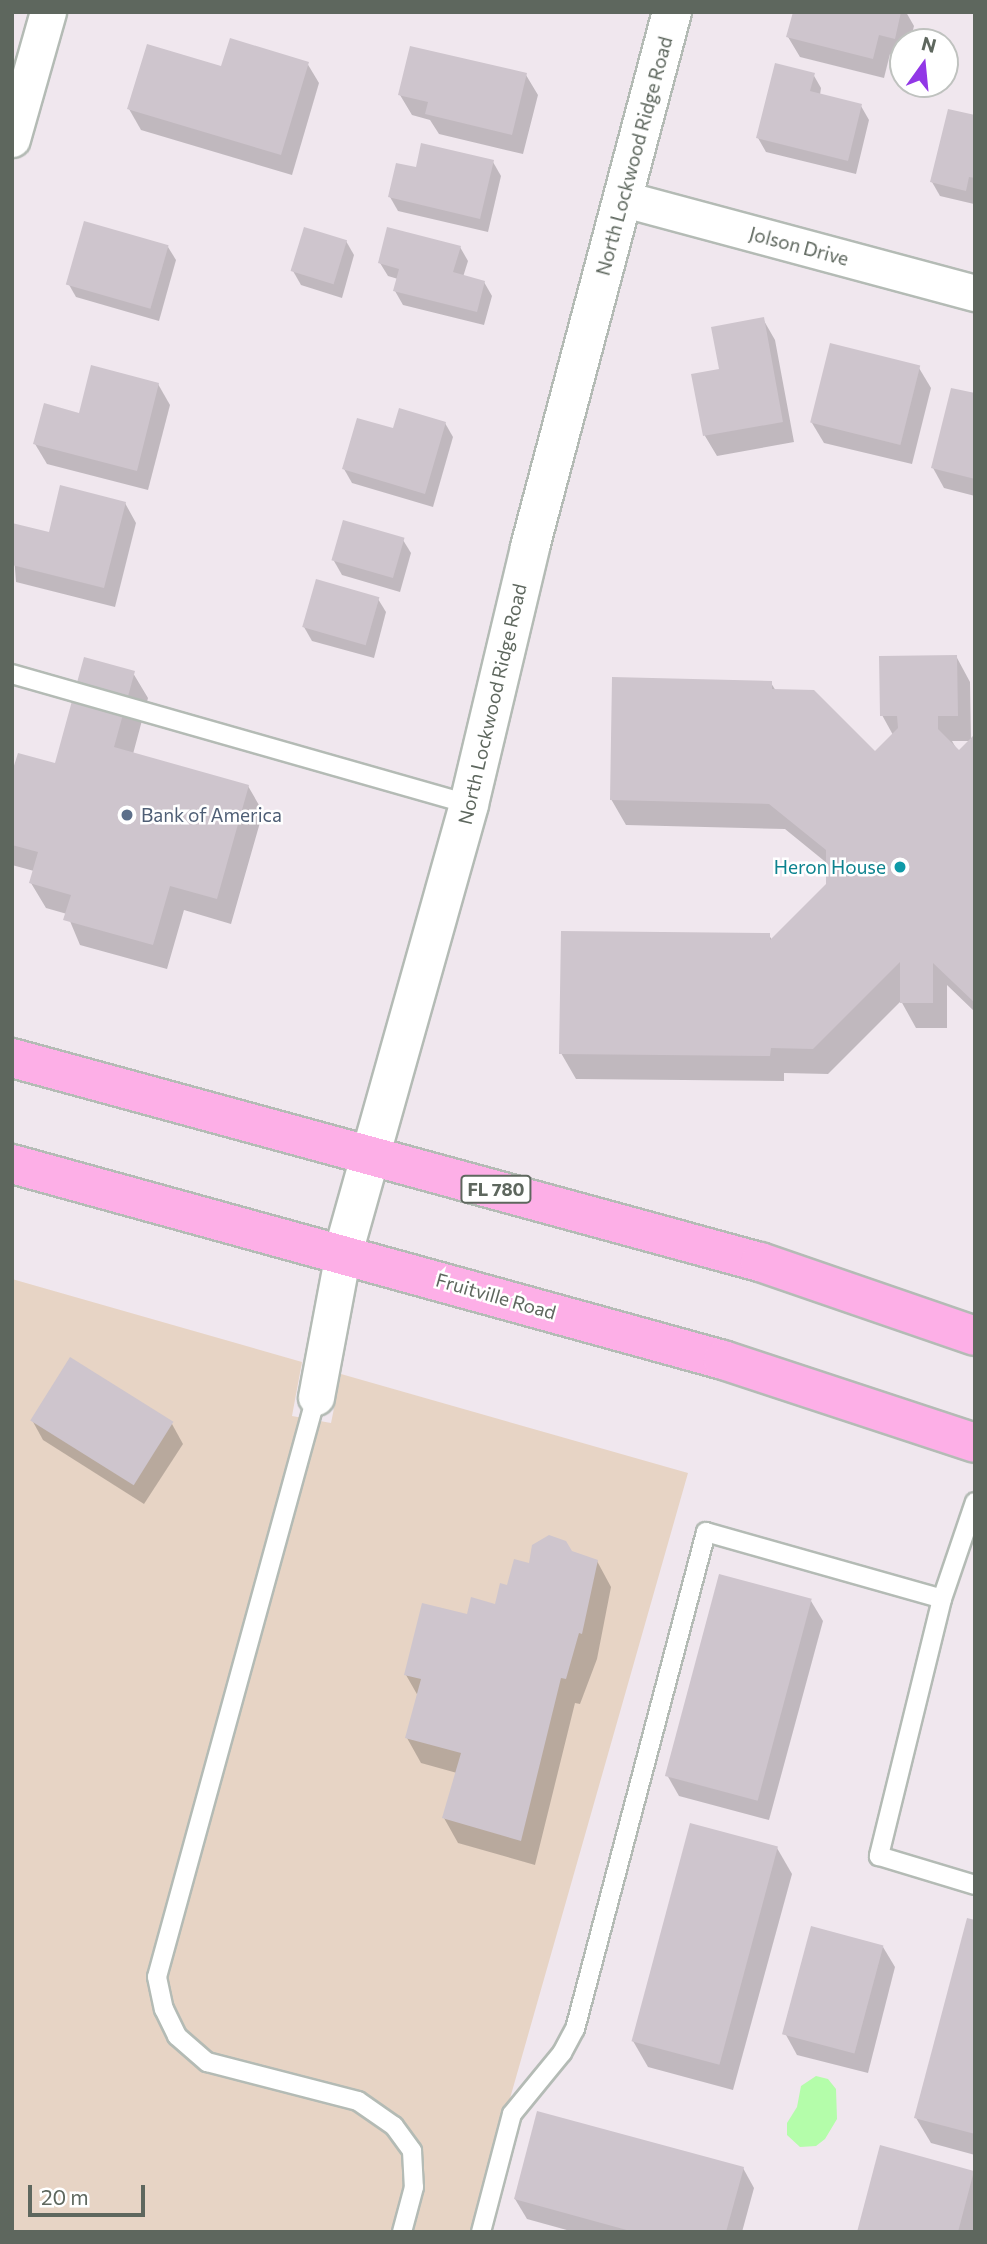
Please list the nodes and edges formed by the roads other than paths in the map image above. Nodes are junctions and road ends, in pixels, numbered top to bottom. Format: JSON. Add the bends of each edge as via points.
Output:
{"nodes":[{"id":1,"x":48,"y":12,"type":"edge"},
{"id":2,"x":671,"y":12,"type":"edge"},
{"id":3,"x":12,"y":139,"type":"edge"},
{"id":4,"x":624,"y":199,"type":"junction"},
{"id":5,"x":975,"y":293,"type":"edge"},
{"id":6,"x":12,"y":674,"type":"edge"},
{"id":7,"x":469,"y":804,"type":"junction"},
{"id":8,"x":12,"y":1058,"type":"edge"},
{"id":9,"x":372,"y":1156,"type":"junction"},
{"id":10,"x":12,"y":1164,"type":"edge"},
{"id":11,"x":344,"y":1254,"type":"junction"},
{"id":12,"x":975,"y":1336,"type":"edge"},
{"id":13,"x":316,"y":1397,"type":"joint"},
{"id":14,"x":975,"y":1443,"type":"edge"},
{"id":15,"x":975,"y":1502,"type":"edge"},
{"id":16,"x":942,"y":1599,"type":"junction"},
{"id":17,"x":975,"y":1885,"type":"edge"},
{"id":18,"x":402,"y":2232,"type":"edge"},
{"id":19,"x":481,"y":2232,"type":"edge"}],
"edges":[{"from":1,"to":3,"type":"street"},
{"from":2,"to":4,"type":"street","name":"North Lockwood Ridge Road"},
{"from":4,"to":5,"type":"street","name":"Jolson Drive"},
{"from":4,"to":7,"type":"street","name":"North Lockwood Ridge Road","via":[[530,547]]},
{"from":6,"to":7,"type":"lane"},
{"from":7,"to":9,"type":"street","name":"North Lockwood Ridge Road"},
{"from":8,"to":9,"type":"main road","number":"FL 780"},
{"from":9,"to":11,"type":"street","name":"North Lockwood Ridge Road"},
{"from":9,"to":12,"type":"main road","number":"FL 780","via":[[760,1262]]},
{"from":10,"to":11,"type":"main road","name":"Fruitville Road"},
{"from":11,"to":13,"type":"street","name":"North Lockwood Ridge Road"},
{"from":11,"to":14,"type":"main road","name":"Fruitville Road","via":[[723,1360]]},
{"from":13,"to":18,"type":"lane","via":[[157,1977],[164,2009],[177,2036],[207,2062],[358,2101],[394,2126],[412,2151],[414,2187]]},
{"from":15,"to":16,"type":"lane"},
{"from":16,"to":17,"type":"lane","via":[[879,1856]]},
{"from":16,"to":19,"type":"lane","via":[[706,1532],[575,2029],[562,2053],[512,2114]]}]}
